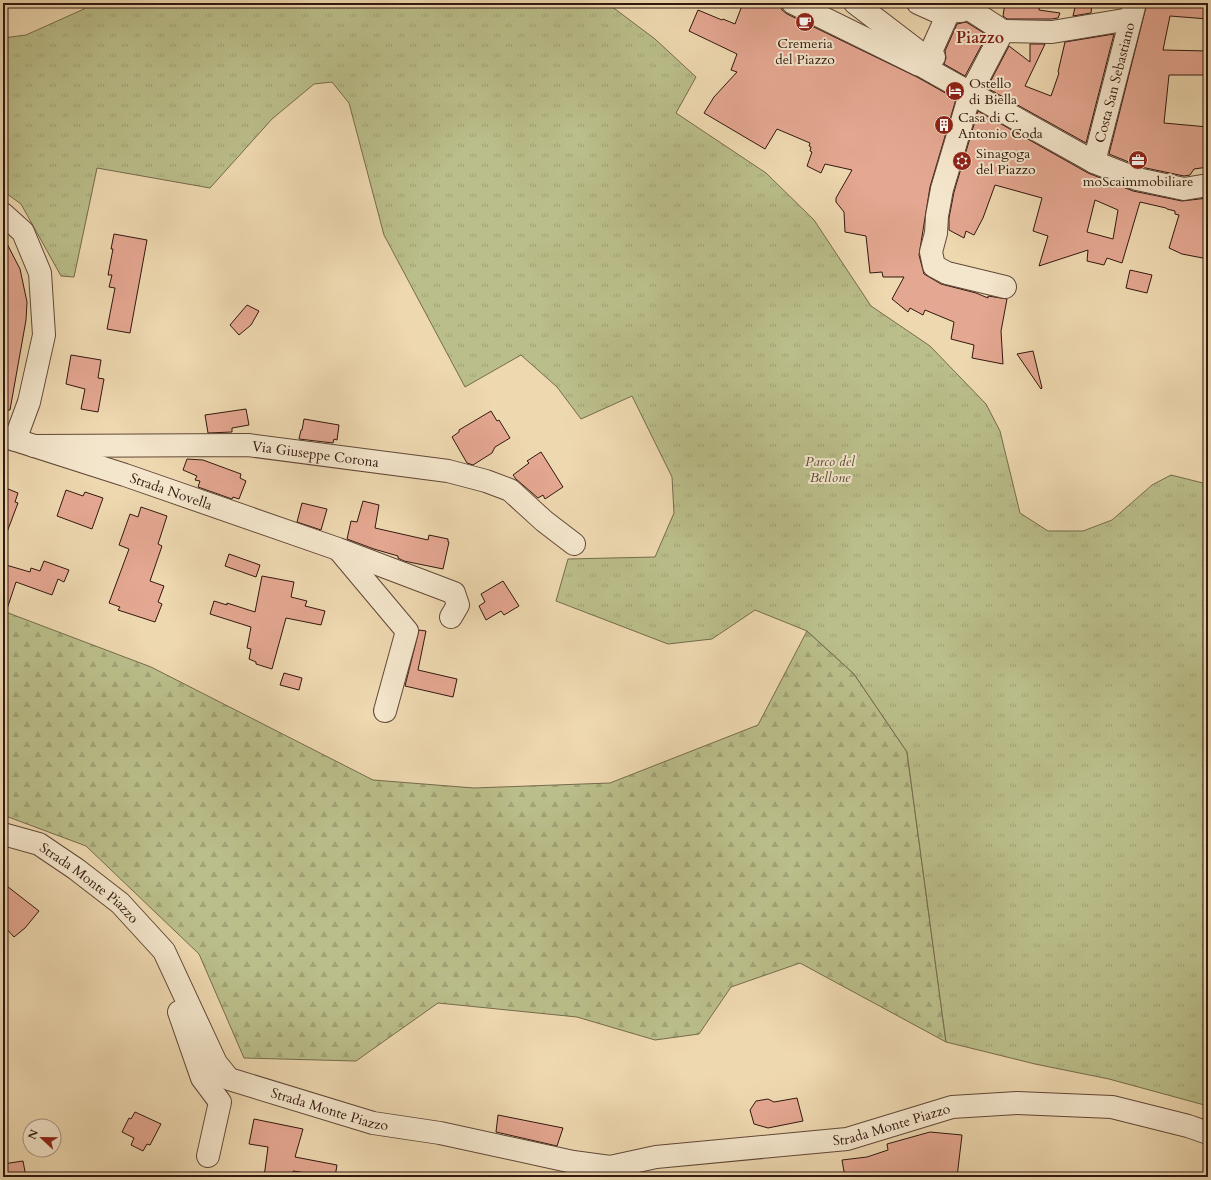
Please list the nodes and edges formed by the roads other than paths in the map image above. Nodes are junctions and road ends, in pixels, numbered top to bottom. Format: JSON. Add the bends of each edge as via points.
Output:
{"nodes":[{"id":1,"x":793,"y":3,"type":"edge"},
{"id":2,"x":855,"y":3,"type":"edge"},
{"id":3,"x":918,"y":3,"type":"edge"},
{"id":4,"x":955,"y":6,"type":"edge"},
{"id":5,"x":1133,"y":11,"type":"edge"},
{"id":6,"x":1003,"y":31,"type":"junction"},
{"id":7,"x":926,"y":62,"type":"junction"},
{"id":8,"x":970,"y":94,"type":"junction"},
{"id":9,"x":1094,"y":162,"type":"junction"},
{"id":10,"x":1208,"y":185,"type":"edge"},
{"id":11,"x":3,"y":214,"type":"edge"},
{"id":12,"x":1005,"y":287,"type":"dead end"},
{"id":13,"x":17,"y":441,"type":"edge"},
{"id":14,"x":574,"y":544,"type":"dead end"},
{"id":15,"x":338,"y":549,"type":"junction"},
{"id":16,"x":451,"y":617,"type":"dead end"},
{"id":17,"x":385,"y":711,"type":"dead end"},
{"id":18,"x":3,"y":834,"type":"edge"},
{"id":19,"x":164,"y":951,"type":"junction"},
{"id":20,"x":1208,"y":1133,"type":"edge"},
{"id":21,"x":208,"y":1156,"type":"dead end"},
{"id":22,"x":569,"y":1170,"type":"edge"}],
"edges":[{"from":1,"to":7,"type":"street","via":[[919,65]]},
{"from":2,"to":7,"type":"street"},
{"from":3,"to":4,"type":"street","via":[[938,12]]},
{"from":4,"to":6,"type":"street"},
{"from":4,"to":7,"type":"street","via":[[961,11],[931,61]]},
{"from":5,"to":6,"type":"street","via":[[1052,32]]},
{"from":5,"to":9,"type":"street","name":"Costa San Sebastiano"},
{"from":6,"to":8,"type":"street"},
{"from":7,"to":8,"type":"street","via":[[924,67]]},
{"from":8,"to":9,"type":"street"},
{"from":8,"to":12,"type":"street","via":[[942,189],[931,252],[934,266],[947,273]]},
{"from":9,"to":10,"type":"street","via":[[1137,179],[1184,189]]},
{"from":11,"to":13,"type":"street","via":[[23,232],[40,273],[44,335],[29,402]]},
{"from":13,"to":14,"type":"street","name":"Via Giuseppe Corona","via":[[248,445],[448,471],[486,480],[510,490],[544,522]]},
{"from":13,"to":15,"type":"street","name":"Strada Novella","via":[[125,475]]},
{"from":15,"to":16,"type":"street","name":"Strada Novella","via":[[454,593],[458,606]]},
{"from":15,"to":17,"type":"street","via":[[407,631]]},
{"from":18,"to":19,"type":"street","name":"Strada Monte Piazzo","via":[[39,844],[76,868],[120,903]]},
{"from":19,"to":21,"type":"street","name":"Strada Monte Piazzo","via":[[180,1018],[202,1078],[220,1102]]},
{"from":19,"to":22,"type":"street","name":"Strada Monte Piazzo","via":[[216,1063],[229,1078],[373,1123],[440,1133]]},
{"from":20,"to":22,"type":"street","name":"Strada Monte Piazzo","via":[[1112,1107],[1017,1103],[952,1106],[847,1139],[656,1157],[610,1167]]}]}
